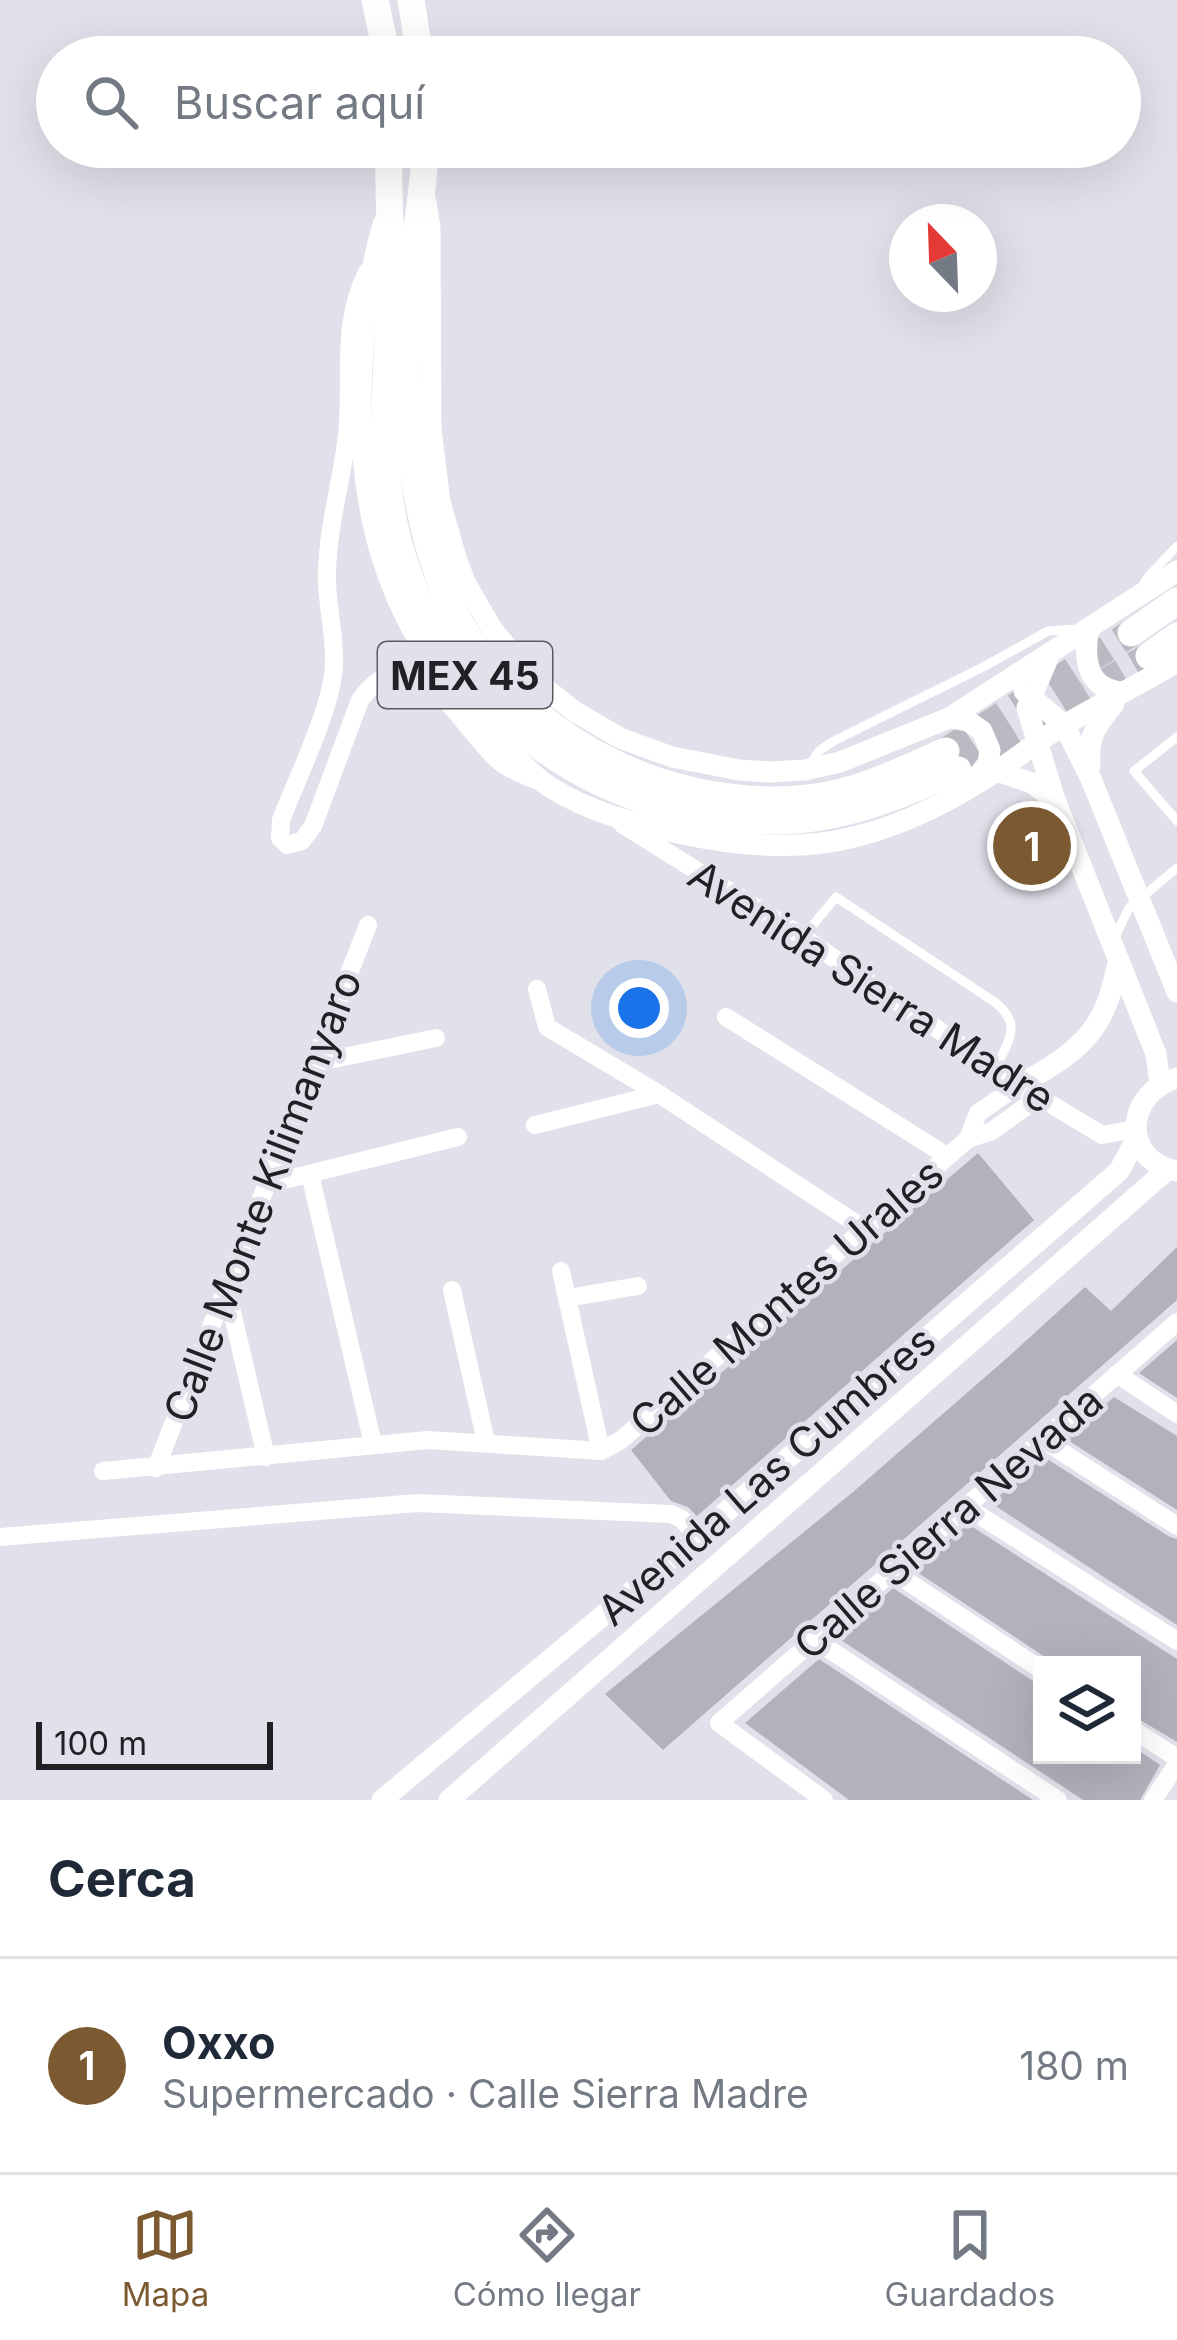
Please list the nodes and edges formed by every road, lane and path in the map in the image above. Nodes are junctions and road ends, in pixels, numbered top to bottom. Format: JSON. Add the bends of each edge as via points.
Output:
{"nodes":[{"id":1,"x":372,"y":0,"type":"edge"},
{"id":2,"x":411,"y":0,"type":"edge"},
{"id":3,"x":382,"y":36,"type":"edge"},
{"id":4,"x":417,"y":36,"type":"edge"},
{"id":5,"x":389,"y":168,"type":"edge"},
{"id":6,"x":424,"y":168,"type":"edge"},
{"id":7,"x":424,"y":189,"type":"junction"},
{"id":8,"x":388,"y":210,"type":"junction"},
{"id":9,"x":372,"y":262,"type":"junction"},
{"id":10,"x":1177,"y":546,"type":"edge"},
{"id":11,"x":1177,"y":571,"type":"edge"},
{"id":12,"x":1136,"y":597,"type":"junction"},
{"id":13,"x":1177,"y":601,"type":"edge"},
{"id":14,"x":1089,"y":628,"type":"junction"},
{"id":15,"x":1131,"y":633,"type":"tunnel mouth"},
{"id":16,"x":1177,"y":636,"type":"edge"},
{"id":17,"x":1052,"y":652,"type":"junction"},
{"id":18,"x":985,"y":666,"type":"junction"},
{"id":19,"x":1157,"y":666,"type":"edge"},
{"id":20,"x":1177,"y":673,"type":"edge"},
{"id":21,"x":1011,"y":678,"type":"junction"},
{"id":22,"x":1124,"y":692,"type":"junction"},
{"id":23,"x":1030,"y":698,"type":"junction"},
{"id":24,"x":949,"y":718,"type":"junction"},
{"id":25,"x":1064,"y":725,"type":"junction"},
{"id":26,"x":1177,"y":737,"type":"edge"},
{"id":27,"x":1038,"y":741,"type":"junction"},
{"id":28,"x":958,"y":769,"type":"junction"},
{"id":29,"x":806,"y":770,"type":"junction"},
{"id":30,"x":997,"y":771,"type":"junction"},
{"id":31,"x":1091,"y":779,"type":"junction"},
{"id":32,"x":547,"y":785,"type":"junction"},
{"id":33,"x":1059,"y":809,"type":"junction"},
{"id":34,"x":613,"y":818,"type":"junction"},
{"id":35,"x":1177,"y":821,"type":"edge"},
{"id":36,"x":1177,"y":868,"type":"edge"},
{"id":37,"x":1140,"y":898,"type":"junction"},
{"id":38,"x":368,"y":925,"type":"dead end"},
{"id":39,"x":803,"y":937,"type":"junction"},
{"id":40,"x":1116,"y":950,"type":"junction"},
{"id":41,"x":537,"y":989,"type":"dead end"},
{"id":42,"x":1177,"y":992,"type":"edge"},
{"id":43,"x":726,"y":1017,"type":"dead end"},
{"id":44,"x":436,"y":1038,"type":"dead end"},
{"id":45,"x":314,"y":1063,"type":"junction"},
{"id":46,"x":997,"y":1069,"type":"junction"},
{"id":47,"x":1168,"y":1081,"type":"edge"},
{"id":48,"x":1029,"y":1091,"type":"junction"},
{"id":49,"x":658,"y":1094,"type":"junction"},
{"id":50,"x":535,"y":1124,"type":"dead end"},
{"id":51,"x":1136,"y":1134,"type":"junction"},
{"id":52,"x":458,"y":1137,"type":"dead end"},
{"id":53,"x":947,"y":1156,"type":"junction"},
{"id":54,"x":1172,"y":1170,"type":"edge"},
{"id":55,"x":310,"y":1174,"type":"junction"},
{"id":56,"x":268,"y":1184,"type":"junction"},
{"id":57,"x":863,"y":1228,"type":"junction"},
{"id":58,"x":561,"y":1271,"type":"dead end"},
{"id":59,"x":225,"y":1285,"type":"junction"},
{"id":60,"x":638,"y":1286,"type":"dead end"},
{"id":61,"x":452,"y":1290,"type":"dead end"},
{"id":62,"x":567,"y":1298,"type":"junction"},
{"id":63,"x":1177,"y":1322,"type":"edge"},
{"id":64,"x":1117,"y":1374,"type":"junction"},
{"id":65,"x":1177,"y":1414,"type":"edge"},
{"id":66,"x":1043,"y":1440,"type":"junction"},
{"id":67,"x":486,"y":1442,"type":"junction"},
{"id":68,"x":373,"y":1444,"type":"junction"},
{"id":69,"x":601,"y":1451,"type":"junction"},
{"id":70,"x":266,"y":1457,"type":"junction"},
{"id":71,"x":156,"y":1468,"type":"junction"},
{"id":72,"x":103,"y":1471,"type":"dead end"},
{"id":73,"x":968,"y":1508,"type":"junction"},
{"id":74,"x":1177,"y":1526,"type":"edge"},
{"id":75,"x":0,"y":1537,"type":"edge"},
{"id":76,"x":697,"y":1537,"type":"junction"},
{"id":77,"x":892,"y":1572,"type":"junction"},
{"id":78,"x":815,"y":1640,"type":"junction"},
{"id":79,"x":1177,"y":1641,"type":"edge"},
{"id":80,"x":1033,"y":1664,"type":"edge"},
{"id":81,"x":1141,"y":1735,"type":"edge"},
{"id":82,"x":1177,"y":1761,"type":"edge"},
{"id":83,"x":382,"y":1800,"type":"edge"},
{"id":84,"x":449,"y":1800,"type":"edge"},
{"id":85,"x":824,"y":1800,"type":"edge"},
{"id":86,"x":1058,"y":1800,"type":"edge"},
{"id":87,"x":1154,"y":1800,"type":"edge"}],
"edges":[{"from":1,"to":3,"type":"main road"},
{"from":2,"to":4,"type":"main road"},
{"from":5,"to":8,"type":"main road","number":"MEX 45"},
{"from":6,"to":7,"type":"main road","number":"MEX 45"},
{"from":7,"to":28,"type":"main road","number":"MEX 45","via":[[412,262],[409,375],[421,514],[458,617],[510,688],[616,765],[712,793],[812,798]]},
{"from":7,"to":29,"type":"street","via":[[438,486],[457,561],[493,629],[555,698],[640,747],[720,767]]},
{"from":8,"to":9,"type":"street"},
{"from":8,"to":28,"type":"main road","number":"MEX 45","via":[[383,422],[397,536],[427,615],[460,670],[503,717],[539,748],[610,787],[727,819],[863,809]]},
{"from":9,"to":32,"type":"street","via":[[363,456],[385,567],[448,689]]},
{"from":9,"to":32,"type":"street","via":[[349,335],[347,433],[327,575],[330,694],[280,838],[286,845],[302,841],[313,826],[360,700],[373,683],[398,673],[427,680],[498,760]]},
{"from":10,"to":12,"type":"lane"},
{"from":11,"to":12,"type":"street"},
{"from":12,"to":14,"type":"street"},
{"from":13,"to":15,"type":"main road"},
{"from":14,"to":17,"type":"street"},
{"from":14,"to":18,"type":"lane","via":[[1048,631]]},
{"from":14,"to":22,"type":"street","via":[[1088,668],[1098,683]]},
{"from":16,"to":19,"type":"main road"},
{"from":17,"to":21,"type":"street"},
{"from":17,"to":23,"type":"street"},
{"from":18,"to":21,"type":"lane"},
{"from":18,"to":29,"type":"lane","via":[[832,742]]},
{"from":19,"to":20,"type":"lane"},
{"from":19,"to":22,"type":"street"},
{"from":21,"to":23,"type":"street"},
{"from":21,"to":24,"type":"street"},
{"from":22,"to":25,"type":"street"},
{"from":22,"to":31,"type":"street","via":[[1090,737]]},
{"from":23,"to":25,"type":"street"},
{"from":23,"to":27,"type":"street"},
{"from":24,"to":28,"type":"street","via":[[982,730],[990,750],[988,763]]},
{"from":24,"to":29,"type":"street"},
{"from":25,"to":27,"type":"street"},
{"from":25,"to":31,"type":"street"},
{"from":26,"to":35,"type":"lane","via":[[1134,771]]},
{"from":27,"to":30,"type":"street"},
{"from":27,"to":33,"type":"street"},
{"from":28,"to":30,"type":"street"},
{"from":28,"to":34,"type":"street","via":[[924,813],[856,837],[774,848]]},
{"from":30,"to":33,"type":"street","via":[[1032,783]]},
{"from":31,"to":37,"type":"street"},
{"from":32,"to":34,"type":"street"},
{"from":33,"to":40,"type":"street"},
{"from":34,"to":39,"type":"street","name":"Avenida Sierra Madre"},
{"from":36,"to":37,"type":"lane"},
{"from":37,"to":40,"type":"lane"},
{"from":37,"to":42,"type":"street"},
{"from":38,"to":45,"type":"street","name":"Calle Monte Kilimanyaro"},
{"from":39,"to":46,"type":"street","name":"Avenida Sierra Madre"},
{"from":39,"to":46,"type":"lane","via":[[836,897],[996,1003],[1013,1025]]},
{"from":40,"to":47,"type":"street"},
{"from":40,"to":48,"type":"street","via":[[1107,1003],[1092,1030]]},
{"from":41,"to":49,"type":"street","via":[[547,1027]]},
{"from":43,"to":53,"type":"street"},
{"from":44,"to":45,"type":"street"},
{"from":45,"to":56,"type":"street","name":"Calle Monte Kilimanyaro"},
{"from":46,"to":48,"type":"street","name":"Avenida Sierra Madre"},
{"from":47,"to":51,"type":"street","name":"Avenida Las Cumbres","via":[[1146,1095]]},
{"from":48,"to":51,"type":"street","name":"Avenida Sierra Madre","via":[[1102,1135]]},
{"from":48,"to":53,"type":"street","name":"Calle Montes Urales","via":[[978,1113],[968,1139]]},
{"from":49,"to":50,"type":"street"},
{"from":49,"to":57,"type":"street"},
{"from":51,"to":54,"type":"street","via":[[1144,1151]]},
{"from":51,"to":76,"type":"street","name":"Avenida Las Cumbres","via":[[1119,1171]]},
{"from":52,"to":55,"type":"street"},
{"from":53,"to":57,"type":"street","name":"Calle Montes Urales"},
{"from":54,"to":84,"type":"street","name":"Avenida Las Cumbres"},
{"from":55,"to":56,"type":"street"},
{"from":55,"to":68,"type":"street"},
{"from":56,"to":59,"type":"street","name":"Calle Monte Kilimanyaro"},
{"from":57,"to":69,"type":"street","name":"Calle Montes Urales"},
{"from":58,"to":62,"type":"street"},
{"from":59,"to":70,"type":"street"},
{"from":59,"to":71,"type":"street","name":"Calle Monte Kilimanyaro"},
{"from":60,"to":62,"type":"street"},
{"from":61,"to":67,"type":"street"},
{"from":62,"to":69,"type":"street"},
{"from":63,"to":64,"type":"street","name":"Calle Sierra Nevada"},
{"from":64,"to":65,"type":"street"},
{"from":64,"to":66,"type":"street","name":"Calle Sierra Nevada"},
{"from":66,"to":73,"type":"street","name":"Calle Sierra Nevada"},
{"from":66,"to":74,"type":"street"},
{"from":67,"to":68,"type":"street"},
{"from":67,"to":69,"type":"street"},
{"from":68,"to":70,"type":"street"},
{"from":70,"to":71,"type":"street"},
{"from":71,"to":72,"type":"street"},
{"from":73,"to":77,"type":"street","name":"Calle Sierra Nevada"},
{"from":73,"to":79,"type":"street"},
{"from":75,"to":76,"type":"street","via":[[418,1504],[671,1514]]},
{"from":76,"to":83,"type":"street","name":"Avenida Las Cumbres"},
{"from":77,"to":78,"type":"street","name":"Calle Sierra Nevada"},
{"from":77,"to":80,"type":"street"},
{"from":78,"to":85,"type":"street","name":"Calle Sierra Nevada","via":[[719,1723]]},
{"from":78,"to":86,"type":"street"},
{"from":81,"to":82,"type":"street"},
{"from":82,"to":87,"type":"street"}]}
